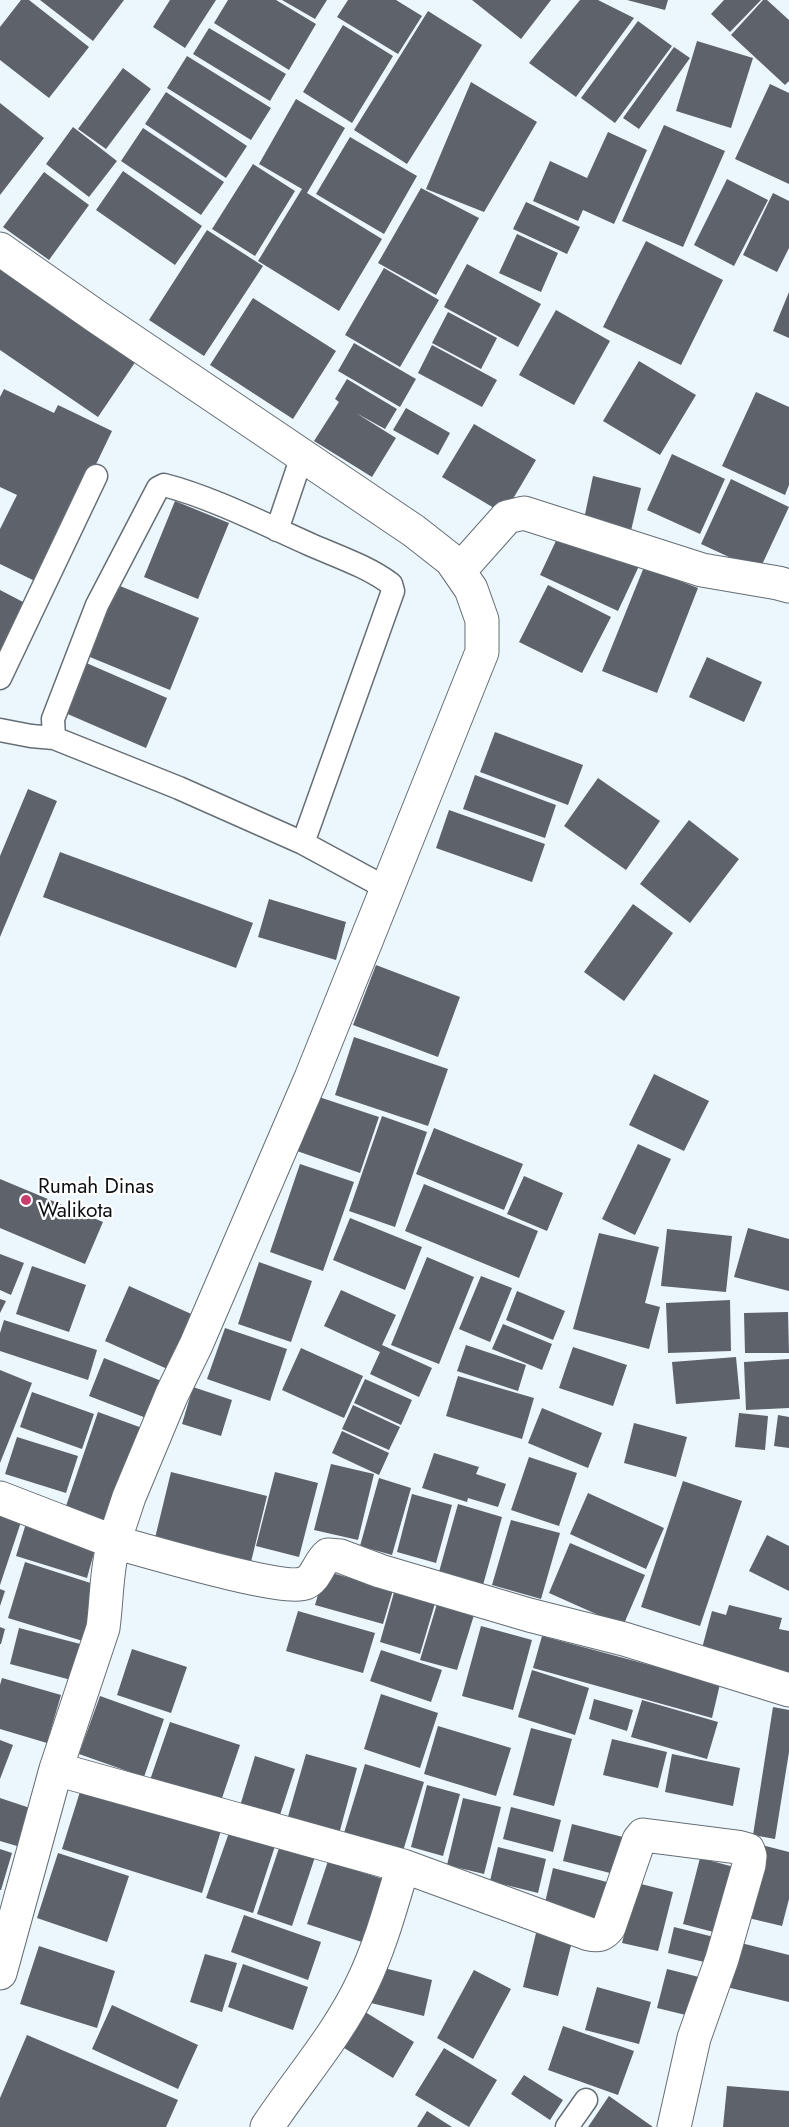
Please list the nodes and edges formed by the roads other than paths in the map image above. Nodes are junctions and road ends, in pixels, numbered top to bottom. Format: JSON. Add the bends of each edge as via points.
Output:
{"nodes":[{"id":1,"x":0,"y":249,"type":"edge"},
{"id":2,"x":302,"y":456,"type":"junction"},
{"id":3,"x":96,"y":476,"type":"dead end"},
{"id":4,"x":277,"y":530,"type":"junction"},
{"id":5,"x":459,"y":571,"type":"junction"},
{"id":6,"x":789,"y":586,"type":"edge"},
{"id":7,"x":0,"y":678,"type":"edge"},
{"id":8,"x":0,"y":730,"type":"edge"},
{"id":9,"x":54,"y":738,"type":"junction"},
{"id":10,"x":303,"y":843,"type":"junction"},
{"id":11,"x":386,"y":888,"type":"junction"},
{"id":12,"x":0,"y":1498,"type":"edge"},
{"id":13,"x":114,"y":1542,"type":"junction"},
{"id":14,"x":789,"y":1689,"type":"edge"},
{"id":15,"x":56,"y":1769,"type":"junction"},
{"id":16,"x":403,"y":1866,"type":"junction"},
{"id":17,"x":0,"y":1973,"type":"edge"},
{"id":18,"x":586,"y":2100,"type":"dead end"},
{"id":19,"x":267,"y":2127,"type":"edge"},
{"id":20,"x":567,"y":2127,"type":"edge"},
{"id":21,"x":674,"y":2127,"type":"edge"}],
"edges":[{"from":1,"to":2,"type":"street"},
{"from":2,"to":4,"type":"lane"},
{"from":2,"to":5,"type":"street","via":[[414,531]]},
{"from":3,"to":7,"type":"lane"},
{"from":4,"to":9,"type":"lane","via":[[193,495],[164,485],[158,488],[97,605],[53,718]]},
{"from":4,"to":10,"type":"lane","via":[[374,573],[391,584],[393,591]]},
{"from":5,"to":6,"type":"street","via":[[507,517],[524,513],[702,570]]},
{"from":5,"to":11,"type":"street","via":[[471,589],[482,620],[482,652]]},
{"from":8,"to":9,"type":"lane"},
{"from":9,"to":10,"type":"lane"},
{"from":10,"to":11,"type":"lane"},
{"from":11,"to":13,"type":"street","via":[[311,1078],[172,1394]]},
{"from":12,"to":13,"type":"street"},
{"from":13,"to":14,"type":"street","via":[[288,1584],[304,1584],[328,1555],[340,1556]]},
{"from":13,"to":15,"type":"street","via":[[108,1562],[103,1628]]},
{"from":15,"to":16,"type":"street"},
{"from":15,"to":17,"type":"street"},
{"from":16,"to":19,"type":"street","via":[[361,1986]]},
{"from":16,"to":21,"type":"street","via":[[598,1935],[609,1927],[643,1835],[748,1850],[748,1865],[722,1959],[694,2038]]},
{"from":18,"to":20,"type":"lane"}]}
